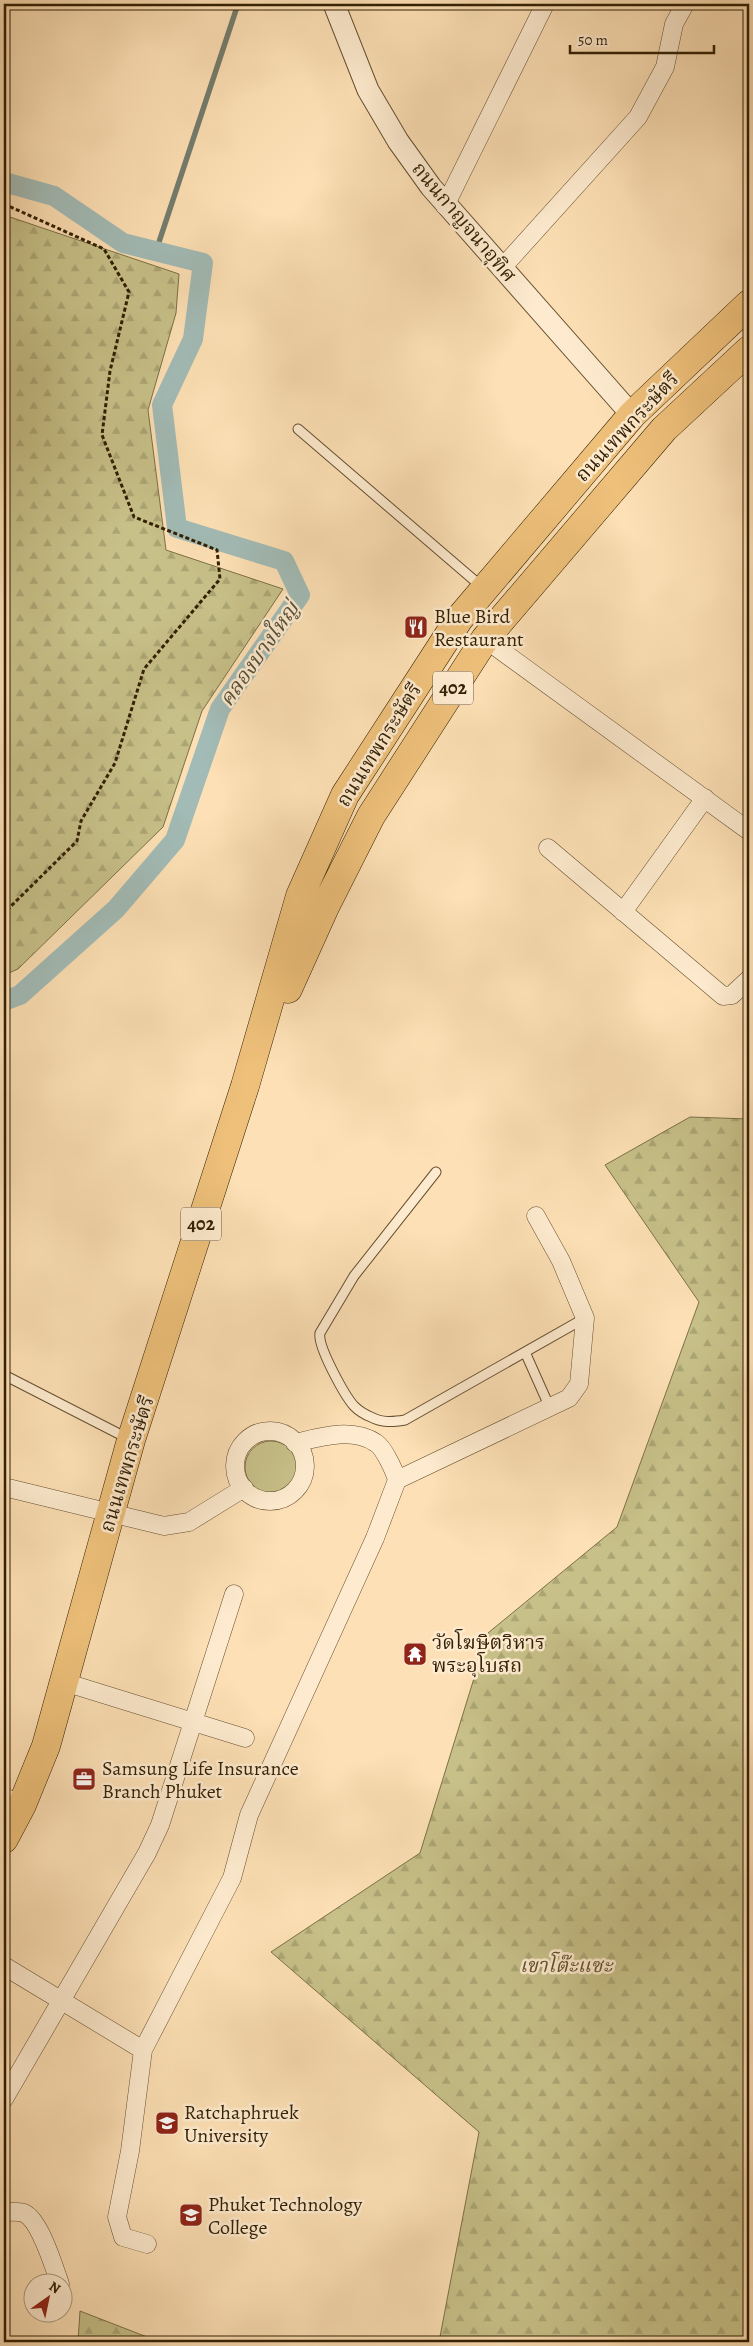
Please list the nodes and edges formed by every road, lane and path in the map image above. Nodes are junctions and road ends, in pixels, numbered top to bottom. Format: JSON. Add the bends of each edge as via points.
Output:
{"nodes":[{"id":1,"x":334,"y":4,"type":"edge"},
{"id":2,"x":545,"y":4,"type":"edge"},
{"id":3,"x":685,"y":4,"type":"edge"},
{"id":4,"x":4,"y":204,"type":"edge"},
{"id":5,"x":445,"y":206,"type":"junction"},
{"id":6,"x":501,"y":269,"type":"junction"},
{"id":7,"x":749,"y":304,"type":"edge"},
{"id":8,"x":749,"y":350,"type":"edge"},
{"id":9,"x":632,"y":415,"type":"junction"},
{"id":10,"x":298,"y":429,"type":"dead end"},
{"id":11,"x":484,"y":589,"type":"junction"},
{"id":12,"x":485,"y":638,"type":"junction"},
{"id":13,"x":705,"y":798,"type":"junction"},
{"id":14,"x":749,"y":831,"type":"edge"},
{"id":15,"x":548,"y":848,"type":"dead end"},
{"id":16,"x":312,"y":902,"type":"junction"},
{"id":17,"x":623,"y":912,"type":"junction"},
{"id":18,"x":4,"y":913,"type":"edge"},
{"id":19,"x":749,"y":979,"type":"edge"},
{"id":20,"x":436,"y":1172,"type":"dead end"},
{"id":21,"x":536,"y":1216,"type":"dead end"},
{"id":22,"x":585,"y":1318,"type":"junction"},
{"id":23,"x":525,"y":1352,"type":"junction"},
{"id":24,"x":4,"y":1375,"type":"edge"},
{"id":25,"x":550,"y":1408,"type":"junction"},
{"id":26,"x":131,"y":1440,"type":"junction"},
{"id":27,"x":295,"y":1443,"type":"junction"},
{"id":28,"x":397,"y":1480,"type":"junction"},
{"id":29,"x":4,"y":1487,"type":"edge"},
{"id":30,"x":244,"y":1488,"type":"junction"},
{"id":31,"x":111,"y":1514,"type":"junction"},
{"id":32,"x":234,"y":1594,"type":"dead end"},
{"id":33,"x":64,"y":1682,"type":"junction"},
{"id":34,"x":192,"y":1722,"type":"junction"},
{"id":35,"x":245,"y":1738,"type":"dead end"},
{"id":36,"x":13,"y":1801,"type":"edge"},
{"id":37,"x":4,"y":1839,"type":"edge"},
{"id":38,"x":4,"y":1966,"type":"edge"},
{"id":39,"x":62,"y":1999,"type":"junction"},
{"id":40,"x":143,"y":2050,"type":"junction"},
{"id":41,"x":4,"y":2099,"type":"edge"},
{"id":42,"x":4,"y":2212,"type":"edge"},
{"id":43,"x":147,"y":2244,"type":"dead end"},
{"id":44,"x":57,"y":2274,"type":"edge"}],
"edges":[{"from":1,"to":5,"type":"street","name":"ถนนกาญจนาอุทิศ","via":[[368,90],[398,141]]},
{"from":2,"to":5,"type":"street"},
{"from":3,"to":6,"type":"street","via":[[674,24],[665,68],[638,117]]},
{"from":4,"to":18,"type":"path","via":[[104,249],[109,257],[129,292],[110,370],[102,435],[134,518],[217,550],[220,579],[144,669],[115,763],[81,820],[77,841]]},
{"from":5,"to":6,"type":"street","name":"ถนนกาญจนาอุทิศ"},
{"from":6,"to":9,"type":"street","name":"ถนนกาญจนาอุทิศ"},
{"from":7,"to":9,"type":"main road","name":"ถนนเทพกระษัตรี","number":"402"},
{"from":8,"to":12,"type":"main road","name":"ถนนเทพกระษัตรี","number":"402","via":[[664,429]]},
{"from":9,"to":11,"type":"main road","name":"ถนนเทพกระษัตรี","number":"402"},
{"from":10,"to":11,"type":"lane"},
{"from":11,"to":16,"type":"main road","name":"ถนนเทพกระษัตรี","number":"402","via":[[459,619],[346,795]]},
{"from":12,"to":13,"type":"street"},
{"from":12,"to":16,"type":"main road","name":"ถนนเทพกระษัตรี","number":"402"},
{"from":13,"to":14,"type":"street"},
{"from":13,"to":17,"type":"street"},
{"from":15,"to":17,"type":"street"},
{"from":16,"to":26,"type":"main road","name":"ถนนเทพกระษัตรี","number":"402","via":[[245,1086]]},
{"from":17,"to":19,"type":"street","via":[[723,996],[732,995]]},
{"from":20,"to":23,"type":"lane","via":[[354,1276],[322,1328],[319,1341],[327,1362],[354,1406],[371,1417],[390,1423],[405,1420]]},
{"from":21,"to":22,"type":"street","via":[[561,1261]]},
{"from":22,"to":23,"type":"lane"},
{"from":22,"to":25,"type":"street","via":[[579,1384],[569,1398]]},
{"from":23,"to":25,"type":"lane"},
{"from":24,"to":26,"type":"lane"},
{"from":25,"to":28,"type":"street"},
{"from":26,"to":31,"type":"main road","name":"ถนนเทพกระษัตรี"},
{"from":27,"to":28,"type":"street","via":[[332,1434],[352,1434],[376,1443],[393,1467]]},
{"from":27,"to":30,"type":"street","via":[[281,1433],[269,1432],[247,1440],[239,1449],[236,1461],[236,1473]]},
{"from":27,"to":30,"type":"street","via":[[304,1456],[305,1467],[298,1487],[291,1494],[271,1501],[259,1499]]},
{"from":28,"to":40,"type":"street","via":[[375,1538],[249,1815],[232,1878]]},
{"from":29,"to":31,"type":"street"},
{"from":30,"to":31,"type":"street","via":[[189,1522],[164,1526]]},
{"from":31,"to":33,"type":"main road","name":"ถนนเทพกระษัตรี"},
{"from":32,"to":34,"type":"street"},
{"from":33,"to":34,"type":"street"},
{"from":33,"to":36,"type":"main road","name":"ถนนเทพกระษัตรี","via":[[46,1746]]},
{"from":34,"to":35,"type":"street"},
{"from":34,"to":39,"type":"street","via":[[160,1825],[147,1853]]},
{"from":36,"to":37,"type":"main road","name":"ถนนเทพกระษัตรี"},
{"from":38,"to":39,"type":"street"},
{"from":39,"to":40,"type":"street"},
{"from":39,"to":41,"type":"street"},
{"from":40,"to":43,"type":"street","via":[[130,2152],[117,2217],[123,2237]]},
{"from":42,"to":44,"type":"street","via":[[20,2212],[30,2218],[39,2230]]}]}
